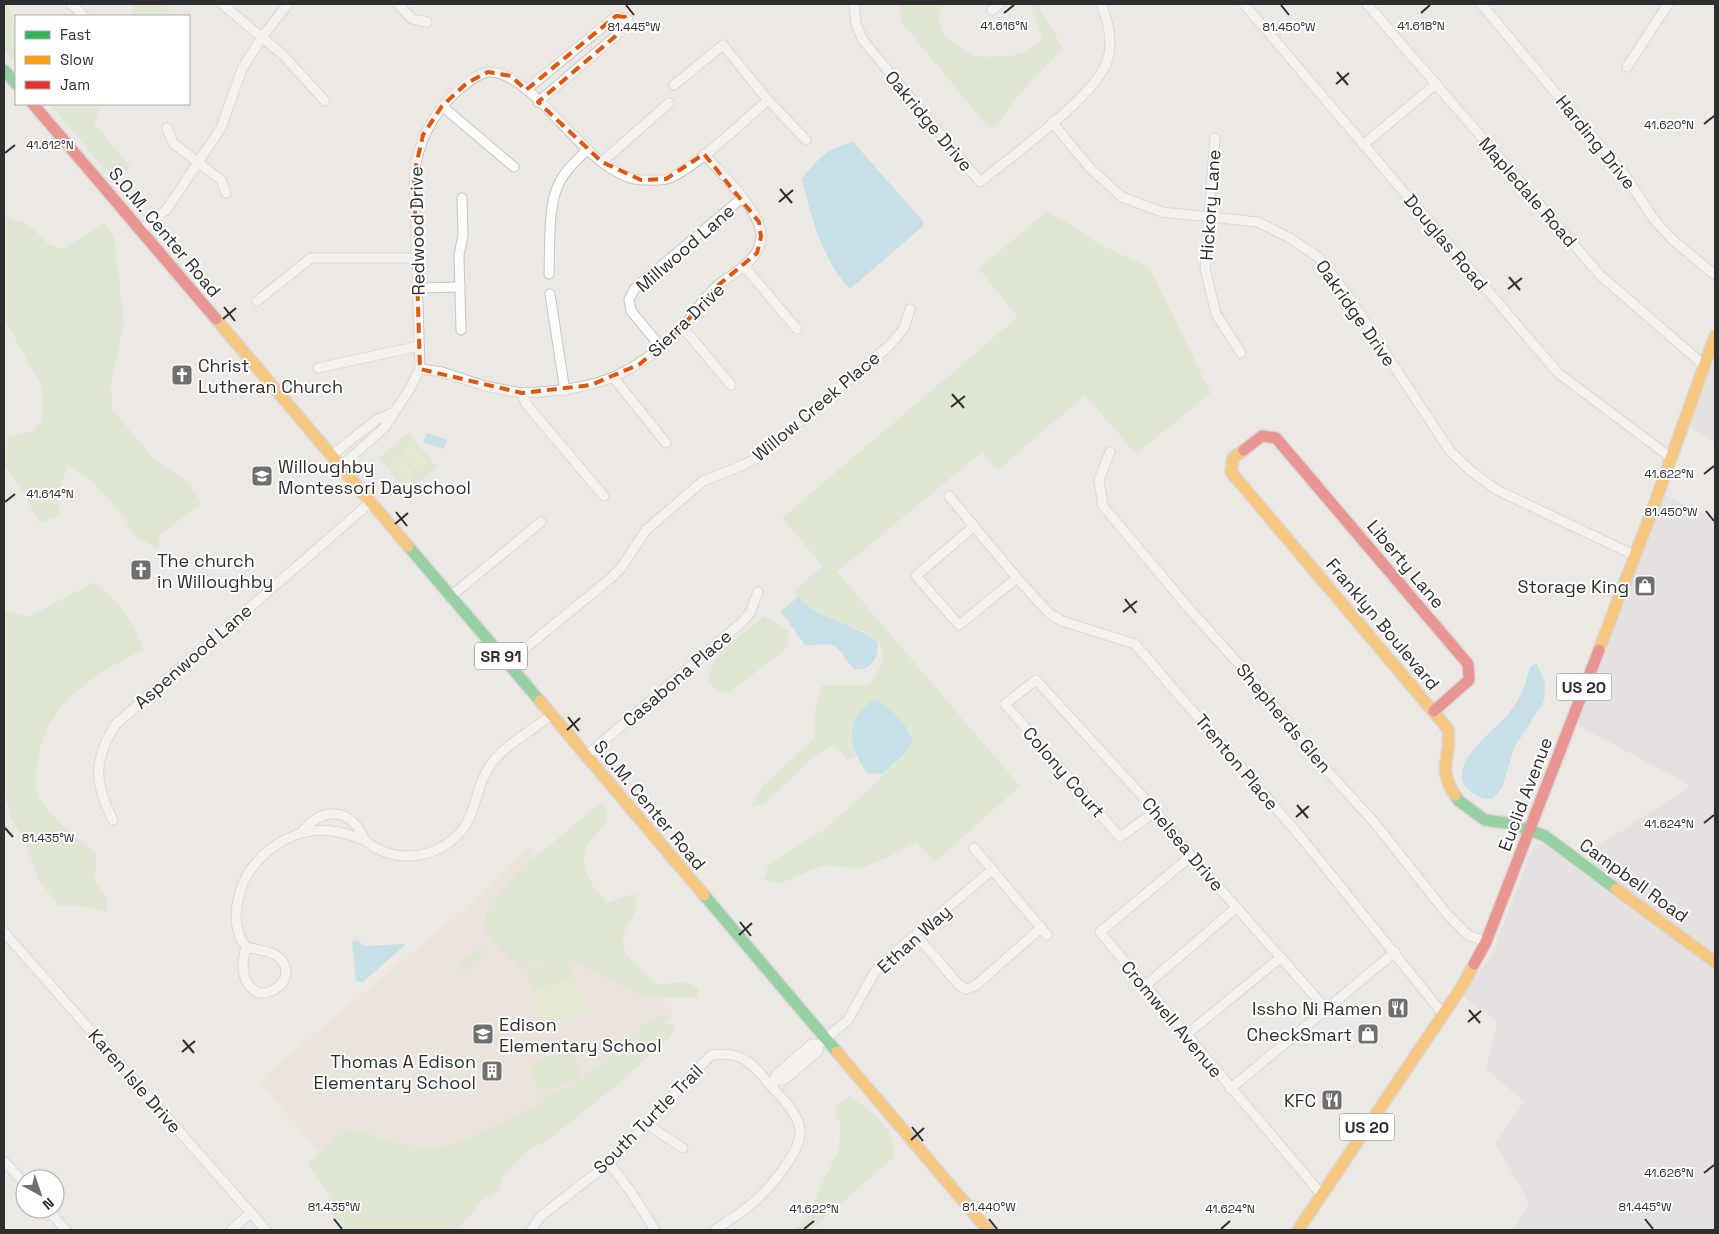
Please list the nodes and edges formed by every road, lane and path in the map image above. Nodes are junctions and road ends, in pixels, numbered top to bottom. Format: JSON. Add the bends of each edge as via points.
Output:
{"nodes":[{"id":1,"x":71,"y":4,"type":"edge"},
{"id":2,"x":222,"y":4,"type":"edge"},
{"id":3,"x":288,"y":4,"type":"edge"},
{"id":4,"x":398,"y":4,"type":"edge"},
{"id":5,"x":854,"y":4,"type":"edge"},
{"id":6,"x":1000,"y":4,"type":"edge"},
{"id":7,"x":1101,"y":4,"type":"edge"},
{"id":8,"x":1244,"y":4,"type":"edge"},
{"id":9,"x":1367,"y":4,"type":"edge"},
{"id":10,"x":1481,"y":4,"type":"edge"},
{"id":11,"x":1668,"y":4,"type":"edge"},
{"id":12,"x":992,"y":10,"type":"dead end"},
{"id":13,"x":83,"y":15,"type":"edge"},
{"id":14,"x":427,"y":22,"type":"dead end"},
{"id":15,"x":262,"y":37,"type":"junction"},
{"id":16,"x":1627,"y":67,"type":"dead end"},
{"id":17,"x":4,"y":70,"type":"edge"},
{"id":18,"x":15,"y":83,"type":"edge"},
{"id":19,"x":1436,"y":84,"type":"junction"},
{"id":20,"x":674,"y":85,"type":"dead end"},
{"id":21,"x":526,"y":90,"type":"junction"},
{"id":22,"x":768,"y":100,"type":"junction"},
{"id":23,"x":324,"y":101,"type":"dead end"},
{"id":24,"x":538,"y":102,"type":"junction"},
{"id":25,"x":669,"y":104,"type":"dead end"},
{"id":26,"x":34,"y":105,"type":"edge"},
{"id":27,"x":442,"y":106,"type":"junction"},
{"id":28,"x":1052,"y":122,"type":"junction"},
{"id":29,"x":167,"y":128,"type":"dead end"},
{"id":30,"x":1215,"y":138,"type":"dead end"},
{"id":31,"x":806,"y":140,"type":"dead end"},
{"id":32,"x":1363,"y":145,"type":"junction"},
{"id":33,"x":588,"y":148,"type":"junction"},
{"id":34,"x":704,"y":154,"type":"junction"},
{"id":35,"x":198,"y":162,"type":"junction"},
{"id":36,"x":602,"y":162,"type":"junction"},
{"id":37,"x":514,"y":167,"type":"dead end"},
{"id":38,"x":226,"y":193,"type":"dead end"},
{"id":39,"x":462,"y":198,"type":"dead end"},
{"id":40,"x":742,"y":198,"type":"junction"},
{"id":41,"x":1210,"y":216,"type":"junction"},
{"id":42,"x":141,"y":230,"type":"junction"},
{"id":43,"x":416,"y":258,"type":"junction"},
{"id":44,"x":744,"y":266,"type":"junction"},
{"id":45,"x":549,"y":274,"type":"dead end"},
{"id":46,"x":1715,"y":275,"type":"edge"},
{"id":47,"x":460,"y":287,"type":"junction"},
{"id":48,"x":418,"y":288,"type":"junction"},
{"id":49,"x":550,"y":294,"type":"dead end"},
{"id":50,"x":257,"y":301,"type":"dead end"},
{"id":51,"x":910,"y":309,"type":"dead end"},
{"id":52,"x":681,"y":328,"type":"junction"},
{"id":53,"x":797,"y":329,"type":"dead end"},
{"id":54,"x":461,"y":330,"type":"dead end"},
{"id":55,"x":1715,"y":336,"type":"edge"},
{"id":56,"x":419,"y":346,"type":"junction"},
{"id":57,"x":661,"y":347,"type":"junction"},
{"id":58,"x":1241,"y":353,"type":"dead end"},
{"id":59,"x":1704,"y":365,"type":"junction"},
{"id":60,"x":318,"y":368,"type":"dead end"},
{"id":61,"x":420,"y":369,"type":"junction"},
{"id":62,"x":613,"y":377,"type":"junction"},
{"id":63,"x":731,"y":385,"type":"dead end"},
{"id":64,"x":565,"y":391,"type":"junction"},
{"id":65,"x":522,"y":393,"type":"junction"},
{"id":66,"x":392,"y":413,"type":"junction"},
{"id":67,"x":1276,"y":438,"type":"joint"},
{"id":68,"x":666,"y":443,"type":"dead end"},
{"id":69,"x":1110,"y":452,"type":"dead end"},
{"id":70,"x":332,"y":456,"type":"junction"},
{"id":71,"x":1670,"y":457,"type":"junction"},
{"id":72,"x":341,"y":466,"type":"junction"},
{"id":73,"x":604,"y":496,"type":"dead end"},
{"id":74,"x":949,"y":496,"type":"dead end"},
{"id":75,"x":372,"y":501,"type":"junction"},
{"id":76,"x":541,"y":522,"type":"dead end"},
{"id":77,"x":973,"y":527,"type":"junction"},
{"id":78,"x":1634,"y":555,"type":"junction"},
{"id":79,"x":1016,"y":578,"type":"junction"},
{"id":80,"x":758,"y":592,"type":"dead end"},
{"id":81,"x":451,"y":596,"type":"junction"},
{"id":82,"x":508,"y":663,"type":"junction"},
{"id":83,"x":1036,"y":680,"type":"joint"},
{"id":84,"x":1434,"y":711,"type":"junction"},
{"id":85,"x":551,"y":715,"type":"junction"},
{"id":86,"x":586,"y":756,"type":"junction"},
{"id":87,"x":1156,"y":811,"type":"junction"},
{"id":88,"x":113,"y":820,"type":"dead end"},
{"id":89,"x":1531,"y":829,"type":"junction"},
{"id":90,"x":303,"y":831,"type":"junction"},
{"id":91,"x":365,"y":840,"type":"junction"},
{"id":92,"x":974,"y":848,"type":"dead end"},
{"id":93,"x":1191,"y":856,"type":"junction"},
{"id":94,"x":992,"y":870,"type":"junction"},
{"id":95,"x":1237,"y":907,"type":"junction"},
{"id":96,"x":4,"y":932,"type":"edge"},
{"id":97,"x":916,"y":935,"type":"junction"},
{"id":98,"x":1486,"y":942,"type":"junction"},
{"id":99,"x":246,"y":947,"type":"junction"},
{"id":100,"x":1395,"y":952,"type":"junction"},
{"id":101,"x":1280,"y":958,"type":"junction"},
{"id":102,"x":1715,"y":962,"type":"edge"},
{"id":103,"x":1145,"y":986,"type":"junction"},
{"id":104,"x":1327,"y":1010,"type":"junction"},
{"id":105,"x":1443,"y":1014,"type":"junction"},
{"id":106,"x":1186,"y":1035,"type":"junction"},
{"id":107,"x":822,"y":1042,"type":"junction"},
{"id":108,"x":774,"y":1083,"type":"junction"},
{"id":109,"x":1230,"y":1089,"type":"junction"},
{"id":110,"x":646,"y":1124,"type":"junction"},
{"id":111,"x":683,"y":1148,"type":"dead end"},
{"id":112,"x":4,"y":1161,"type":"edge"},
{"id":113,"x":609,"y":1163,"type":"junction"},
{"id":114,"x":15,"y":1173,"type":"edge"},
{"id":115,"x":1322,"y":1195,"type":"junction"},
{"id":116,"x":251,"y":1213,"type":"junction"},
{"id":117,"x":56,"y":1219,"type":"edge"},
{"id":118,"x":66,"y":1230,"type":"edge"},
{"id":119,"x":231,"y":1230,"type":"edge"},
{"id":120,"x":266,"y":1230,"type":"edge"},
{"id":121,"x":531,"y":1230,"type":"edge"},
{"id":122,"x":655,"y":1230,"type":"edge"},
{"id":123,"x":715,"y":1230,"type":"edge"},
{"id":124,"x":988,"y":1230,"type":"edge"},
{"id":125,"x":1298,"y":1230,"type":"edge"}],
"edges":[{"from":1,"to":13,"type":"street"},
{"from":2,"to":15,"type":"street"},
{"from":3,"to":15,"type":"street"},
{"from":4,"to":14,"type":"street","via":[[412,19]]},
{"from":5,"to":28,"type":"street","name":"Oakridge Drive","via":[[862,39],[980,182]]},
{"from":6,"to":12,"type":"street"},
{"from":7,"to":28,"type":"street","name":"Oakridge Drive","via":[[1108,20],[1110,44],[1106,62],[1091,87]]},
{"from":8,"to":32,"type":"street","name":"Douglas Road"},
{"from":9,"to":19,"type":"street","name":"Mapledale Road"},
{"from":10,"to":46,"type":"street","name":"Harding Drive","via":[[1625,174],[1656,221],[1674,241]]},
{"from":11,"to":16,"type":"street"},
{"from":15,"to":23,"type":"street"},
{"from":15,"to":35,"type":"street","via":[[239,76],[221,128]]},
{"from":17,"to":18,"type":"main road"},
{"from":19,"to":32,"type":"street"},
{"from":19,"to":59,"type":"street","name":"Mapledale Road","via":[[1601,276]]},
{"from":20,"to":22,"type":"street","via":[[723,45]]},
{"from":21,"to":24,"type":"street","name":"Redwood Drive"},
{"from":21,"to":24,"type":"street","via":[[616,16],[628,20],[625,28]]},
{"from":21,"to":27,"type":"street","name":"Redwood Drive","via":[[511,76],[488,72],[467,83]]},
{"from":22,"to":31,"type":"street"},
{"from":22,"to":34,"type":"street"},
{"from":24,"to":33,"type":"street"},
{"from":25,"to":36,"type":"street"},
{"from":26,"to":42,"type":"main road","name":"S.O.M. Center Road","number":"SR 91"},
{"from":27,"to":37,"type":"street"},
{"from":27,"to":43,"type":"street","name":"Redwood Drive","via":[[423,135],[416,158]]},
{"from":28,"to":41,"type":"street","name":"Oakridge Drive","via":[[1090,168],[1122,197],[1162,212]]},
{"from":29,"to":35,"type":"street","via":[[173,143]]},
{"from":30,"to":41,"type":"street","name":"Hickory Lane"},
{"from":32,"to":71,"type":"street","name":"Douglas Road","via":[[1558,373]]},
{"from":33,"to":36,"type":"street"},
{"from":33,"to":45,"type":"street","via":[[568,169],[553,200]]},
{"from":34,"to":36,"type":"street","via":[[666,179],[641,180],[620,174]]},
{"from":34,"to":40,"type":"street","name":"Sierra Drive"},
{"from":35,"to":38,"type":"street","via":[[221,180]]},
{"from":35,"to":42,"type":"street","via":[[167,209]]},
{"from":39,"to":47,"type":"street"},
{"from":40,"to":44,"type":"street","name":"Sierra Drive","via":[[759,222],[761,237],[757,253]]},
{"from":40,"to":57,"type":"street","name":"Millwood Lane","via":[[635,288],[629,299],[632,311]]},
{"from":41,"to":58,"type":"street","name":"Hickory Lane","via":[[1206,268],[1216,314]]},
{"from":41,"to":78,"type":"street","name":"Oakridge Drive","via":[[1258,222],[1318,257],[1346,293],[1450,451],[1472,472],[1497,490]]},
{"from":42,"to":70,"type":"main road","name":"S.O.M. Center Road","number":"SR 91"},
{"from":43,"to":48,"type":"street","name":"Redwood Drive"},
{"from":43,"to":50,"type":"street","via":[[311,258]]},
{"from":44,"to":52,"type":"street","name":"Sierra Drive","via":[[716,287]]},
{"from":44,"to":53,"type":"street"},
{"from":47,"to":48,"type":"street"},
{"from":47,"to":54,"type":"street"},
{"from":48,"to":56,"type":"street","name":"Redwood Drive"},
{"from":49,"to":64,"type":"street"},
{"from":51,"to":82,"type":"street","name":"Willow Creek Place","via":[[904,328],[890,345],[757,458],[703,481],[646,530],[611,578]]},
{"from":52,"to":57,"type":"street","name":"Sierra Drive"},
{"from":52,"to":63,"type":"street"},
{"from":55,"to":59,"type":"main road","name":"Euclid Avenue","number":"US 20"},
{"from":56,"to":60,"type":"street"},
{"from":56,"to":61,"type":"street","name":"Redwood Drive"},
{"from":57,"to":62,"type":"street","name":"Sierra Drive","via":[[640,364]]},
{"from":59,"to":71,"type":"main road","name":"Euclid Avenue","number":"US 20"},
{"from":61,"to":65,"type":"street","name":"Sierra Drive"},
{"from":61,"to":66,"type":"street","name":"Redwood Drive","via":[[410,390]]},
{"from":62,"to":64,"type":"street","name":"Sierra Drive"},
{"from":62,"to":68,"type":"street"},
{"from":64,"to":65,"type":"street","name":"Sierra Drive"},
{"from":65,"to":73,"type":"street","via":[[526,404]]},
{"from":66,"to":70,"type":"street","name":"Redwood Drive","via":[[376,420]]},
{"from":66,"to":72,"type":"street","name":"Redwood Drive","via":[[384,428]]},
{"from":67,"to":84,"type":"main road","name":"Liberty Lane","via":[[1468,664],[1469,680]]},
{"from":67,"to":84,"type":"main road","name":"Franklyn Boulevard","via":[[1262,436],[1233,458],[1231,472]]},
{"from":69,"to":98,"type":"street","name":"Shepherds Glen","via":[[1099,480],[1103,506],[1323,766],[1365,811],[1447,914],[1468,935]]},
{"from":70,"to":72,"type":"main road","name":"S.O.M. Center Road","number":"SR 91"},
{"from":71,"to":78,"type":"main road","name":"Euclid Avenue","number":"US 20"},
{"from":72,"to":75,"type":"main road","name":"S.O.M. Center Road","number":"SR 91"},
{"from":74,"to":77,"type":"street","name":"Trenton Place"},
{"from":75,"to":81,"type":"main road","name":"S.O.M. Center Road","number":"SR 91"},
{"from":75,"to":88,"type":"street","name":"Aspenwood Lane","via":[[116,724],[99,756],[98,778],[102,800]]},
{"from":76,"to":81,"type":"street"},
{"from":77,"to":79,"type":"street","name":"Trenton Place"},
{"from":77,"to":79,"type":"street","via":[[916,576],[960,625]]},
{"from":78,"to":89,"type":"main road","name":"Euclid Avenue","number":"US 20"},
{"from":79,"to":100,"type":"street","name":"Trenton Place","via":[[1050,614],[1062,621],[1135,644]]},
{"from":80,"to":86,"type":"street","name":"Casabona Place","via":[[750,613],[741,623]]},
{"from":81,"to":82,"type":"main road","name":"S.O.M. Center Road","number":"SR 91"},
{"from":82,"to":85,"type":"main road","name":"S.O.M. Center Road","number":"SR 91"},
{"from":83,"to":87,"type":"street","name":"Chelsea Drive"},
{"from":83,"to":87,"type":"street","name":"Colony Court","via":[[1005,704],[1120,837]]},
{"from":84,"to":89,"type":"main road","name":"Franklyn Boulevard","via":[[1448,729],[1450,743],[1444,773],[1459,801],[1485,820]]},
{"from":85,"to":86,"type":"main road","name":"S.O.M. Center Road","number":"SR 91"},
{"from":85,"to":91,"type":"street","via":[[507,747],[491,764],[481,784],[473,814],[450,842],[428,853],[406,856],[380,850]]},
{"from":86,"to":107,"type":"main road","name":"S.O.M. Center Road","number":"SR 91"},
{"from":87,"to":93,"type":"street","name":"Chelsea Drive"},
{"from":89,"to":98,"type":"main road","name":"Euclid Avenue","number":"US 20"},
{"from":89,"to":102,"type":"main road","name":"Campbell Road"},
{"from":90,"to":91,"type":"street","via":[[333,832]]},
{"from":90,"to":91,"type":"street","via":[[318,818],[335,814],[356,824]]},
{"from":90,"to":99,"type":"street","via":[[265,853],[245,878],[236,919]]},
{"from":92,"to":94,"type":"street"},
{"from":93,"to":95,"type":"street","name":"Chelsea Drive"},
{"from":93,"to":103,"type":"street","name":"Cromwell Avenue","via":[[1100,932]]},
{"from":94,"to":97,"type":"street","name":"Ethan Way"},
{"from":94,"to":97,"type":"street","via":[[1044,932],[975,986],[966,989]]},
{"from":95,"to":101,"type":"street","name":"Chelsea Drive"},
{"from":95,"to":103,"type":"street"},
{"from":96,"to":116,"type":"street","name":"Karen Isle Drive"},
{"from":97,"to":107,"type":"street","name":"Ethan Way","via":[[874,973],[848,1020]]},
{"from":98,"to":105,"type":"main road","name":"Euclid Avenue","number":"US 20"},
{"from":99,"to":99,"type":"street","via":[[243,972],[248,985],[260,993],[276,990],[286,976],[280,959],[272,953]]},
{"from":100,"to":104,"type":"street"},
{"from":100,"to":105,"type":"street","name":"Trenton Place"},
{"from":101,"to":104,"type":"street","name":"Chelsea Drive"},
{"from":101,"to":106,"type":"street"},
{"from":103,"to":106,"type":"street","name":"Cromwell Avenue"},
{"from":104,"to":109,"type":"street"},
{"from":105,"to":115,"type":"main road","name":"Euclid Avenue","number":"US 20"},
{"from":106,"to":109,"type":"street","name":"Cromwell Avenue"},
{"from":107,"to":108,"type":"street","name":"Ethan Way","via":[[818,1051],[785,1079]]},
{"from":107,"to":124,"type":"main road","name":"S.O.M. Center Road","number":"SR 91"},
{"from":108,"to":110,"type":"street","name":"South Turtle Trail","via":[[744,1058],[728,1053],[711,1055]]},
{"from":108,"to":123,"type":"street","via":[[798,1121],[800,1132],[796,1149],[765,1191],[750,1206]]},
{"from":109,"to":115,"type":"street","name":"Cromwell Avenue"},
{"from":110,"to":111,"type":"street"},
{"from":110,"to":113,"type":"street","name":"South Turtle Trail"},
{"from":112,"to":114,"type":"street"},
{"from":113,"to":121,"type":"street","name":"South Turtle Trail","via":[[540,1216]]},
{"from":113,"to":122,"type":"street"},
{"from":115,"to":125,"type":"main road","name":"Euclid Avenue","number":"US 20"},
{"from":116,"to":119,"type":"street"},
{"from":116,"to":120,"type":"street","name":"Karen Isle Drive"},
{"from":117,"to":118,"type":"street"}]}
